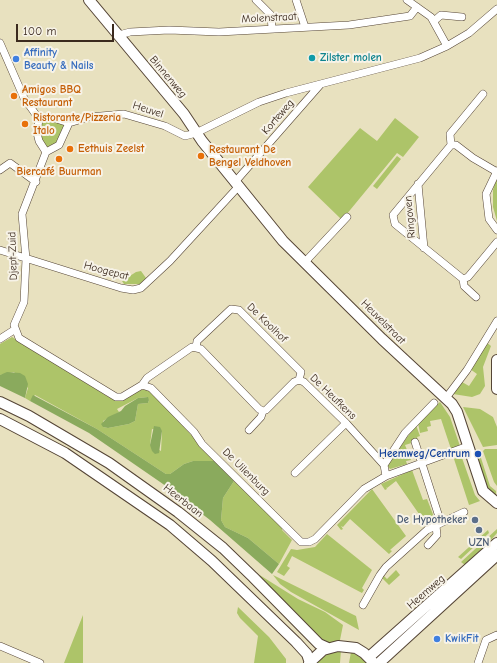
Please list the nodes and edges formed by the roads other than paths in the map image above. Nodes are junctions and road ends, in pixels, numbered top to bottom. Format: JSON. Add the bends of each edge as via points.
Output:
{"nodes":[{"id":1,"x":89,"y":0,"type":"edge"},
{"id":2,"x":256,"y":0,"type":"edge"},
{"id":3,"x":296,"y":0,"type":"edge"},
{"id":4,"x":407,"y":0,"type":"edge"},
{"id":5,"x":417,"y":7,"type":"junction"},
{"id":6,"x":497,"y":9,"type":"edge"},
{"id":7,"x":462,"y":17,"type":"dead end"},
{"id":8,"x":434,"y":21,"type":"junction"},
{"id":9,"x":305,"y":27,"type":"junction"},
{"id":10,"x":272,"y":29,"type":"junction"},
{"id":11,"x":119,"y":35,"type":"junction"},
{"id":12,"x":0,"y":43,"type":"edge"},
{"id":13,"x":447,"y":46,"type":"junction"},
{"id":14,"x":320,"y":85,"type":"junction"},
{"id":15,"x":484,"y":94,"type":"dead end"},
{"id":16,"x":39,"y":119,"type":"junction"},
{"id":17,"x":69,"y":123,"type":"junction"},
{"id":18,"x":196,"y":133,"type":"junction"},
{"id":19,"x":451,"y":145,"type":"junction"},
{"id":20,"x":46,"y":152,"type":"junction"},
{"id":21,"x":0,"y":170,"type":"edge"},
{"id":22,"x":497,"y":172,"type":"edge"},
{"id":23,"x":36,"y":182,"type":"junction"},
{"id":24,"x":237,"y":184,"type":"junction"},
{"id":25,"x":418,"y":184,"type":"junction"},
{"id":26,"x":347,"y":216,"type":"dead end"},
{"id":27,"x":497,"y":230,"type":"edge"},
{"id":28,"x":497,"y":242,"type":"edge"},
{"id":29,"x":424,"y":248,"type":"junction"},
{"id":30,"x":0,"y":250,"type":"edge"},
{"id":31,"x":26,"y":259,"type":"junction"},
{"id":32,"x":304,"y":263,"type":"junction"},
{"id":33,"x":463,"y":279,"type":"junction"},
{"id":34,"x":476,"y":297,"type":"dead end"},
{"id":35,"x":497,"y":321,"type":"edge"},
{"id":36,"x":14,"y":330,"type":"junction"},
{"id":37,"x":0,"y":339,"type":"edge"},
{"id":38,"x":196,"y":348,"type":"junction"},
{"id":39,"x":497,"y":360,"type":"edge"},
{"id":40,"x":299,"y":380,"type":"junction"},
{"id":41,"x":142,"y":385,"type":"junction"},
{"id":42,"x":497,"y":389,"type":"edge"},
{"id":43,"x":446,"y":398,"type":"junction"},
{"id":44,"x":0,"y":402,"type":"edge"},
{"id":45,"x":434,"y":404,"type":"dead end"},
{"id":46,"x":263,"y":410,"type":"junction"},
{"id":47,"x":0,"y":419,"type":"edge"},
{"id":48,"x":346,"y":423,"type":"junction"},
{"id":49,"x":249,"y":430,"type":"dead end"},
{"id":50,"x":415,"y":442,"type":"dead end"},
{"id":51,"x":468,"y":446,"type":"junction"},
{"id":52,"x":422,"y":462,"type":"junction"},
{"id":53,"x":384,"y":465,"type":"junction"},
{"id":54,"x":295,"y":473,"type":"dead end"},
{"id":55,"x":386,"y":476,"type":"junction"},
{"id":56,"x":493,"y":497,"type":"edge"},
{"id":57,"x":497,"y":503,"type":"edge"},
{"id":58,"x":464,"y":512,"type":"dead end"},
{"id":59,"x":438,"y":524,"type":"junction"},
{"id":60,"x":497,"y":543,"type":"edge"},
{"id":61,"x":428,"y":545,"type":"dead end"},
{"id":62,"x":497,"y":555,"type":"edge"},
{"id":63,"x":363,"y":605,"type":"dead end"},
{"id":64,"x":497,"y":635,"type":"edge"},
{"id":65,"x":0,"y":646,"type":"edge"},
{"id":66,"x":331,"y":647,"type":"junction"},
{"id":67,"x":371,"y":660,"type":"edge"},
{"id":68,"x":40,"y":663,"type":"edge"},
{"id":69,"x":310,"y":663,"type":"edge"},
{"id":70,"x":379,"y":663,"type":"edge"},
{"id":71,"x":478,"y":663,"type":"edge"}],
"edges":[{"from":1,"to":11,"type":"main road","name":"Binnenweg"},
{"from":2,"to":10,"type":"street","via":[[271,15]]},
{"from":3,"to":9,"type":"street"},
{"from":4,"to":5,"type":"street"},
{"from":5,"to":8,"type":"street"},
{"from":5,"to":9,"type":"street","name":"Molenstraat","via":[[410,16],[396,19]]},
{"from":6,"to":13,"type":"street","via":[[469,33]]},
{"from":7,"to":8,"type":"street","via":[[441,15]]},
{"from":8,"to":13,"type":"street"},
{"from":9,"to":10,"type":"street","name":"Molenstraat"},
{"from":10,"to":11,"type":"street","name":"Molenstraat","via":[[219,32],[169,30]]},
{"from":11,"to":18,"type":"main road","name":"Binnenweg","via":[[184,114]]},
{"from":12,"to":16,"type":"street","via":[[24,98]]},
{"from":13,"to":14,"type":"street","via":[[420,58]]},
{"from":14,"to":18,"type":"street","via":[[259,102]]},
{"from":14,"to":24,"type":"street","name":"Korteweg"},
{"from":15,"to":19,"type":"street","name":"Ringoven","via":[[450,134]]},
{"from":16,"to":17,"type":"street","via":[[50,118]]},
{"from":16,"to":20,"type":"street","via":[[37,133]]},
{"from":17,"to":18,"type":"street","name":"Heuvel","via":[[94,116],[124,114],[165,126],[185,136]]},
{"from":17,"to":20,"type":"street","via":[[59,145]]},
{"from":18,"to":24,"type":"main road","name":"Heuvelstraat"},
{"from":19,"to":22,"type":"street","via":[[456,145]]},
{"from":19,"to":25,"type":"street","name":"Ringoven"},
{"from":20,"to":23,"type":"street"},
{"from":21,"to":23,"type":"street","via":[[10,163]]},
{"from":22,"to":27,"type":"street","via":[[486,194],[489,219]]},
{"from":23,"to":31,"type":"street","name":"Djept-Zuid","via":[[22,214]]},
{"from":24,"to":31,"type":"street","name":"Hoogepat","via":[[170,261],[141,288],[121,288]]},
{"from":24,"to":32,"type":"main road","name":"Heuvelstraat"},
{"from":25,"to":29,"type":"street","name":"Ringoven"},
{"from":25,"to":29,"type":"street","name":"Ringoven","via":[[393,215],[393,219],[395,224]]},
{"from":26,"to":32,"type":"street"},
{"from":28,"to":33,"type":"street","via":[[468,278]]},
{"from":29,"to":33,"type":"street","name":"Ringoven"},
{"from":30,"to":31,"type":"street","name":"Hoogepat"},
{"from":31,"to":36,"type":"street","name":"Djept-Zuid","via":[[24,302]]},
{"from":32,"to":43,"type":"main road","name":"Heuvelstraat"},
{"from":33,"to":34,"type":"street","name":"Ringoven","via":[[464,286]]},
{"from":35,"to":43,"type":"street","via":[[467,370]]},
{"from":36,"to":37,"type":"street"},
{"from":36,"to":41,"type":"street","via":[[19,338],[116,396],[122,397]]},
{"from":38,"to":40,"type":"street","name":"De Koolhof","via":[[198,341],[231,309],[239,310],[301,372]]},
{"from":38,"to":41,"type":"street","via":[[192,347],[147,378]]},
{"from":38,"to":46,"type":"street","via":[[201,349],[259,409]]},
{"from":39,"to":42,"type":"main road"},
{"from":40,"to":46,"type":"street","name":"De Heufkens"},
{"from":40,"to":48,"type":"street","name":"De Heufkens"},
{"from":41,"to":55,"type":"street","name":"De Uilenburg","via":[[151,388],[194,432],[202,444],[301,542],[315,539],[364,489]]},
{"from":43,"to":51,"type":"main road","name":"Heuvelstraat","via":[[456,412]]},
{"from":44,"to":66,"type":"main road","name":"Heerbaan","via":[[109,463],[173,508],[243,568],[319,644]]},
{"from":45,"to":53,"type":"street","via":[[405,433]]},
{"from":46,"to":49,"type":"street","name":"De Heufkens","via":[[261,417]]},
{"from":47,"to":69,"type":"main road","via":[[65,454],[170,525],[217,565],[291,636],[307,654]]},
{"from":48,"to":53,"type":"street","name":"De Heufkens"},
{"from":48,"to":54,"type":"street"},
{"from":50,"to":52,"type":"street"},
{"from":51,"to":52,"type":"street"},
{"from":51,"to":56,"type":"main road","name":"Heuvelstraat","via":[[483,491]]},
{"from":52,"to":55,"type":"street"},
{"from":52,"to":59,"type":"street"},
{"from":53,"to":55,"type":"street"},
{"from":56,"to":57,"type":"main road","name":"Heuvelstraat"},
{"from":58,"to":59,"type":"street"},
{"from":59,"to":61,"type":"street","via":[[437,535]]},
{"from":59,"to":63,"type":"street","via":[[427,530],[386,567]]},
{"from":60,"to":67,"type":"main road","name":"Heemweg"},
{"from":62,"to":70,"type":"main road","name":"Heemweg"},
{"from":64,"to":71,"type":"street","via":[[486,640]]},
{"from":65,"to":68,"type":"street"},
{"from":66,"to":67,"type":"main road","via":[[356,648]]},
{"from":66,"to":69,"type":"main road","via":[[319,653]]}]}
